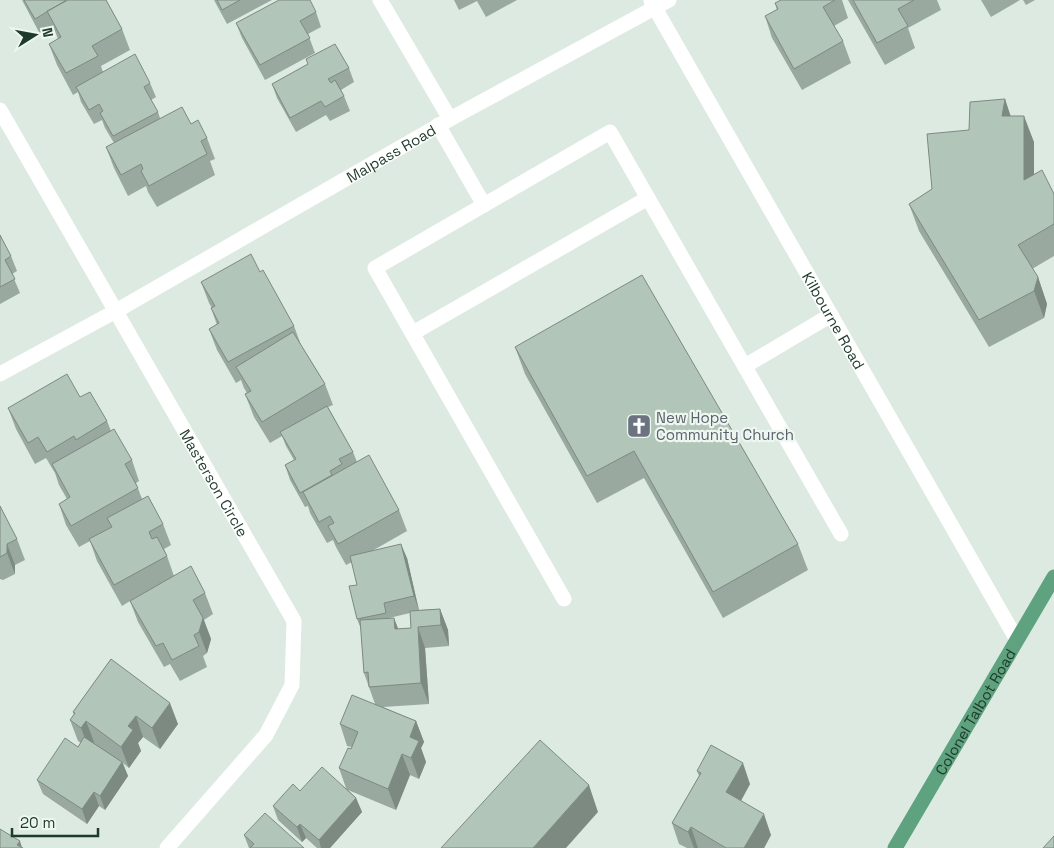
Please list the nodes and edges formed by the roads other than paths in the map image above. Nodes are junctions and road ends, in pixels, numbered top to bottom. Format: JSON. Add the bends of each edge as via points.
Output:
{"nodes":[{"id":1,"x":380,"y":0,"type":"edge"},
{"id":2,"x":669,"y":0,"type":"edge"},
{"id":3,"x":653,"y":4,"type":"edge"},
{"id":4,"x":0,"y":110,"type":"edge"},
{"id":5,"x":444,"y":122,"type":"junction"},
{"id":6,"x":648,"y":198,"type":"junction"},
{"id":7,"x":484,"y":205,"type":"junction"},
{"id":8,"x":116,"y":311,"type":"junction"},
{"id":9,"x":831,"y":315,"type":"junction"},
{"id":10,"x":413,"y":333,"type":"junction"},
{"id":11,"x":745,"y":366,"type":"junction"},
{"id":12,"x":0,"y":374,"type":"edge"},
{"id":13,"x":841,"y":534,"type":"dead end"},
{"id":14,"x":1054,"y":577,"type":"edge"},
{"id":15,"x":564,"y":599,"type":"dead end"},
{"id":16,"x":1017,"y":640,"type":"junction"},
{"id":17,"x":167,"y":848,"type":"edge"},
{"id":18,"x":895,"y":848,"type":"edge"}],
"edges":[{"from":1,"to":5,"type":"street"},
{"from":2,"to":3,"type":"street","name":"Malpass Road"},
{"from":3,"to":5,"type":"street","name":"Malpass Road"},
{"from":3,"to":9,"type":"street","name":"Kilbourne Road"},
{"from":4,"to":8,"type":"street","name":"Masterson Circle"},
{"from":5,"to":7,"type":"street"},
{"from":5,"to":8,"type":"street","name":"Malpass Road"},
{"from":6,"to":7,"type":"street","via":[[610,132]]},
{"from":6,"to":10,"type":"street"},
{"from":6,"to":11,"type":"street"},
{"from":7,"to":10,"type":"street","via":[[376,268]]},
{"from":8,"to":12,"type":"street","name":"Malpass Road"},
{"from":8,"to":17,"type":"street","name":"Masterson Circle","via":[[294,622],[292,685],[266,735]]},
{"from":9,"to":11,"type":"street"},
{"from":9,"to":16,"type":"street","name":"Kilbourne Road"},
{"from":10,"to":15,"type":"street"},
{"from":11,"to":13,"type":"street"},
{"from":14,"to":16,"type":"main road","name":"Colonel Talbot Road"},
{"from":16,"to":18,"type":"main road","name":"Colonel Talbot Road"}]}
